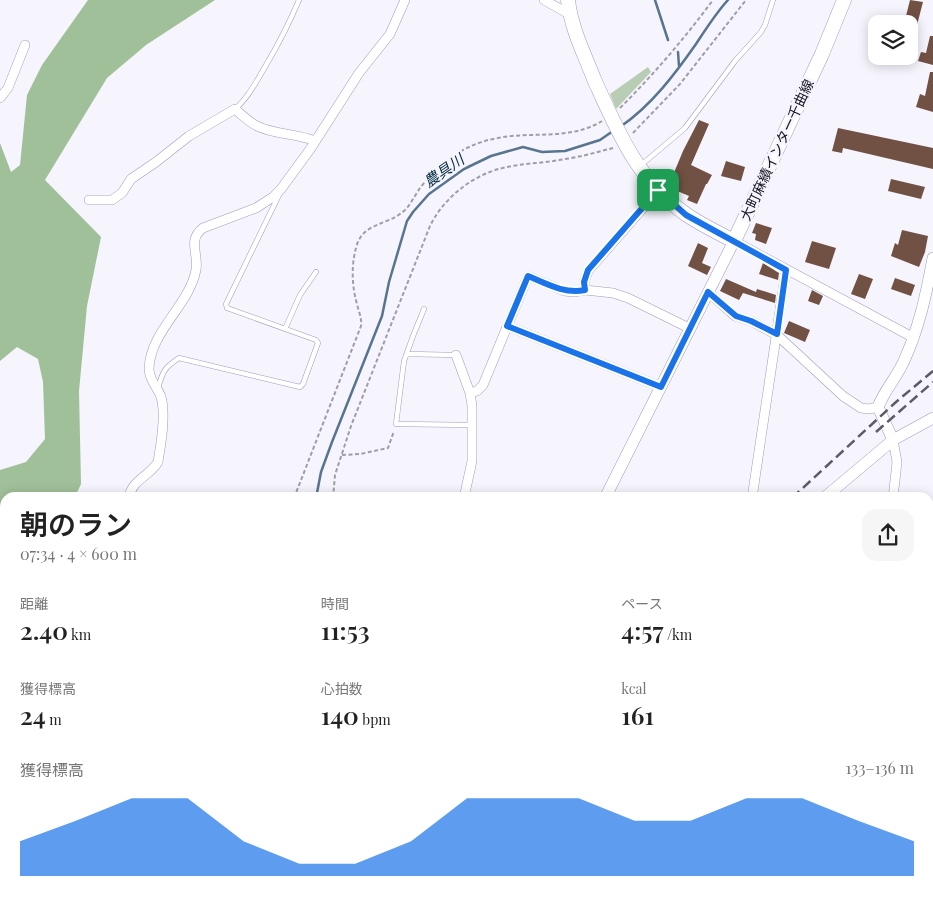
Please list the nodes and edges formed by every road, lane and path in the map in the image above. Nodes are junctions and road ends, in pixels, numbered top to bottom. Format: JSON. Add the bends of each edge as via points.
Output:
{"nodes":[{"id":1,"x":299,"y":0,"type":"edge"},
{"id":2,"x":405,"y":0,"type":"edge"},
{"id":3,"x":544,"y":0,"type":"edge"},
{"id":4,"x":568,"y":0,"type":"edge"},
{"id":5,"x":713,"y":0,"type":"edge"},
{"id":6,"x":746,"y":0,"type":"edge"},
{"id":7,"x":773,"y":0,"type":"edge"},
{"id":8,"x":844,"y":0,"type":"edge"},
{"id":9,"x":569,"y":14,"type":"junction"},
{"id":10,"x":25,"y":44,"type":"dead end"},
{"id":11,"x":0,"y":98,"type":"edge"},
{"id":12,"x":235,"y":109,"type":"junction"},
{"id":13,"x":611,"y":118,"type":"junction"},
{"id":14,"x":315,"y":141,"type":"junction"},
{"id":15,"x":621,"y":142,"type":"junction"},
{"id":16,"x":639,"y":167,"type":"junction"},
{"id":17,"x":281,"y":189,"type":"junction"},
{"id":18,"x":658,"y":190,"type":"junction"},
{"id":19,"x":88,"y":200,"type":"dead end"},
{"id":20,"x":734,"y":240,"type":"junction"},
{"id":21,"x":933,"y":258,"type":"edge"},
{"id":22,"x":786,"y":270,"type":"junction"},
{"id":23,"x":316,"y":272,"type":"dead end"},
{"id":24,"x":585,"y":290,"type":"junction"},
{"id":25,"x":708,"y":292,"type":"junction"},
{"id":26,"x":424,"y":309,"type":"dead end"},
{"id":27,"x":507,"y":326,"type":"junction"},
{"id":28,"x":689,"y":328,"type":"junction"},
{"id":29,"x":285,"y":329,"type":"junction"},
{"id":30,"x":777,"y":334,"type":"junction"},
{"id":31,"x":914,"y":338,"type":"junction"},
{"id":32,"x":407,"y":354,"type":"junction"},
{"id":33,"x":456,"y":355,"type":"joint"},
{"id":34,"x":661,"y":387,"type":"junction"},
{"id":35,"x":158,"y":390,"type":"junction"},
{"id":36,"x":470,"y":393,"type":"junction"},
{"id":37,"x":878,"y":407,"type":"junction"},
{"id":38,"x":933,"y":418,"type":"edge"},
{"id":39,"x":396,"y":424,"type":"junction"},
{"id":40,"x":472,"y":425,"type":"junction"},
{"id":41,"x":893,"y":440,"type":"junction"},
{"id":42,"x":342,"y":455,"type":"junction"},
{"id":43,"x":131,"y":492,"type":"edge"},
{"id":44,"x":296,"y":492,"type":"edge"},
{"id":45,"x":334,"y":492,"type":"edge"},
{"id":46,"x":465,"y":492,"type":"edge"},
{"id":47,"x":608,"y":492,"type":"edge"},
{"id":48,"x":753,"y":492,"type":"edge"},
{"id":49,"x":831,"y":492,"type":"edge"},
{"id":50,"x":894,"y":492,"type":"edge"}],
"edges":[{"from":1,"to":12,"type":"lane","via":[[288,28],[262,73]]},
{"from":2,"to":14,"type":"street","via":[[390,34],[359,73]]},
{"from":3,"to":9,"type":"street"},
{"from":4,"to":9,"type":"main road"},
{"from":5,"to":13,"type":"path","via":[[654,74]]},
{"from":6,"to":15,"type":"path","via":[[680,84]]},
{"from":7,"to":16,"type":"lane","via":[[761,32],[685,128]]},
{"from":8,"to":20,"type":"main road","name":"大町麻績インター千曲線","via":[[818,63]]},
{"from":9,"to":13,"type":"main road"},
{"from":10,"to":11,"type":"street","via":[[8,88]]},
{"from":12,"to":14,"type":"street","via":[[256,126]]},
{"from":12,"to":19,"type":"street","via":[[189,136],[130,180],[122,194],[112,200]]},
{"from":13,"to":15,"type":"main road"},
{"from":13,"to":44,"type":"path","via":[[571,132],[497,138],[474,145],[442,164],[404,210],[362,234],[355,249],[353,279],[362,326]]},
{"from":14,"to":17,"type":"street"},
{"from":15,"to":16,"type":"main road"},
{"from":15,"to":42,"type":"path","via":[[566,159],[488,172],[447,200],[430,226]]},
{"from":16,"to":18,"type":"main road"},
{"from":17,"to":29,"type":"lane","via":[[226,304],[227,308]]},
{"from":17,"to":35,"type":"street","via":[[256,208],[197,232],[193,243],[197,264],[191,285],[162,331],[150,361],[149,372]]},
{"from":18,"to":20,"type":"main road","via":[[686,215]]},
{"from":18,"to":24,"type":"street","via":[[588,270]]},
{"from":20,"to":22,"type":"street"},
{"from":20,"to":25,"type":"street"},
{"from":21,"to":31,"type":"street"},
{"from":22,"to":30,"type":"street"},
{"from":22,"to":31,"type":"street"},
{"from":23,"to":29,"type":"lane","via":[[300,295]]},
{"from":24,"to":27,"type":"street","via":[[564,291],[528,276]]},
{"from":24,"to":28,"type":"street","via":[[628,298]]},
{"from":25,"to":28,"type":"street"},
{"from":25,"to":30,"type":"street","via":[[736,316]]},
{"from":26,"to":32,"type":"lane"},
{"from":27,"to":34,"type":"street"},
{"from":27,"to":36,"type":"street","via":[[483,385]]},
{"from":28,"to":34,"type":"street"},
{"from":29,"to":35,"type":"lane","via":[[318,343],[300,387],[179,358],[166,366]]},
{"from":30,"to":37,"type":"street","via":[[843,396],[861,408]]},
{"from":30,"to":48,"type":"street"},
{"from":31,"to":37,"type":"street","via":[[903,365]]},
{"from":32,"to":33,"type":"lane"},
{"from":32,"to":39,"type":"lane"},
{"from":33,"to":36,"type":"street"},
{"from":34,"to":47,"type":"street"},
{"from":35,"to":43,"type":"street","via":[[163,408],[158,462]]},
{"from":36,"to":40,"type":"street"},
{"from":37,"to":41,"type":"street"},
{"from":38,"to":41,"type":"street"},
{"from":39,"to":40,"type":"lane"},
{"from":39,"to":42,"type":"path","via":[[388,448]]},
{"from":40,"to":46,"type":"street","via":[[472,460]]},
{"from":41,"to":49,"type":"street"},
{"from":41,"to":50,"type":"street","via":[[897,473]]},
{"from":42,"to":45,"type":"path"}]}
